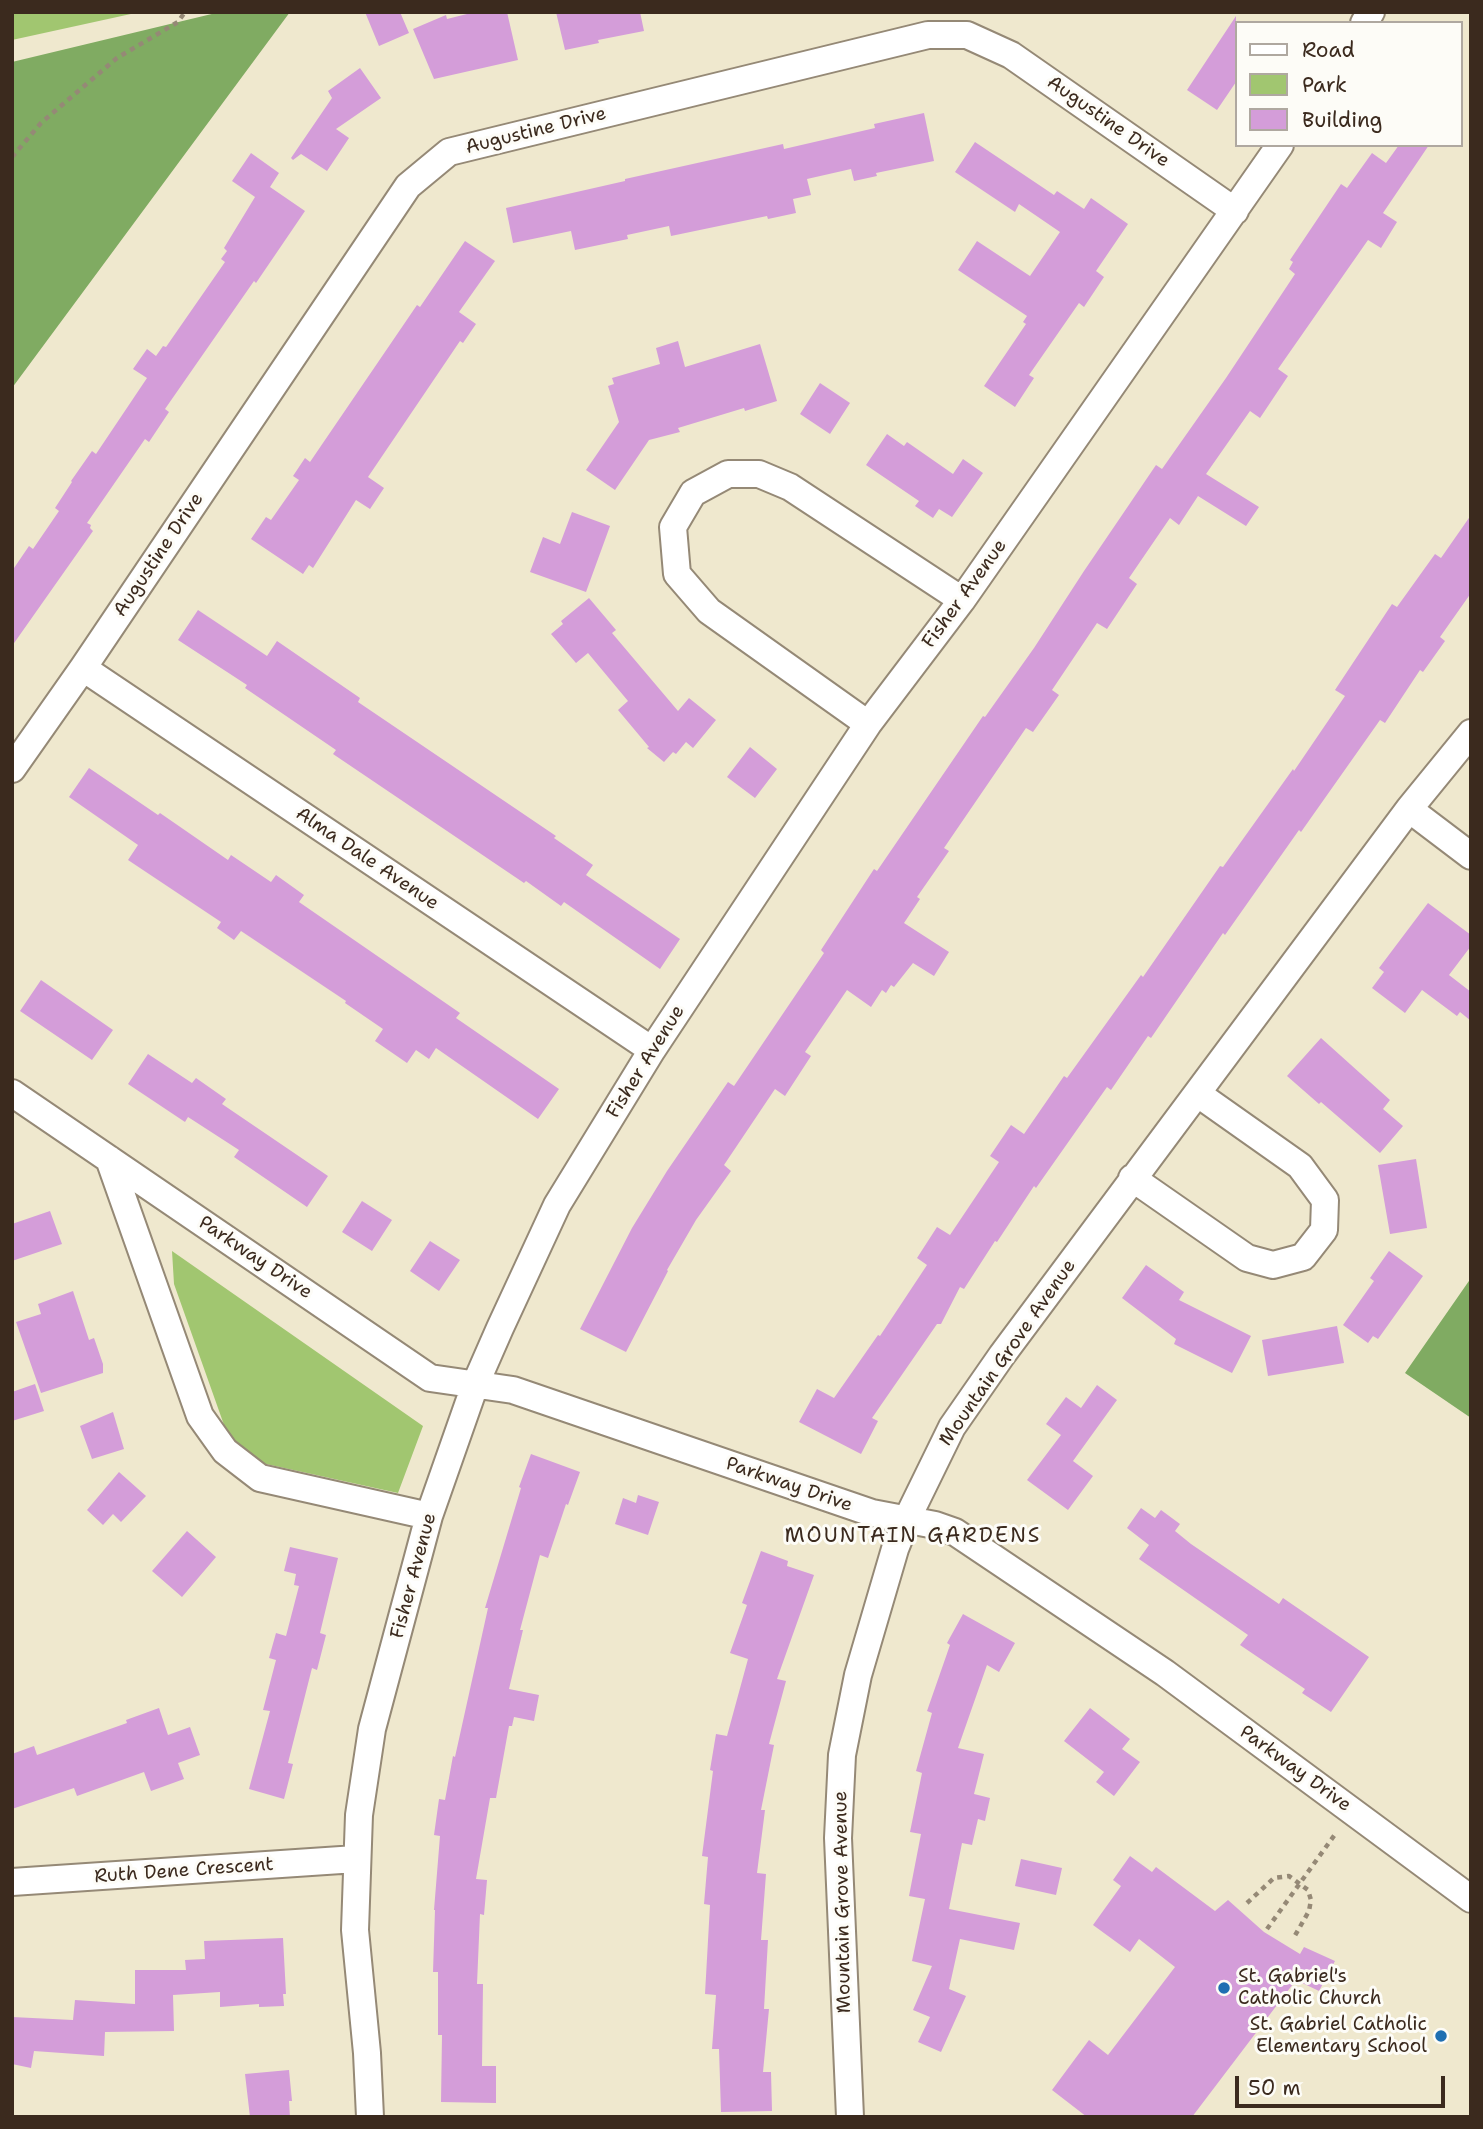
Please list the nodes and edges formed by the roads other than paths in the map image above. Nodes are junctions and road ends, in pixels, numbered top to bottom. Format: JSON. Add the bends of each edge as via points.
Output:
{"nodes":[{"id":1,"x":1279,"y":147,"type":"edge"},
{"id":2,"x":1235,"y":211,"type":"junction"},
{"id":3,"x":962,"y":600,"type":"junction"},
{"id":4,"x":83,"y":668,"type":"junction"},
{"id":5,"x":867,"y":724,"type":"junction"},
{"id":6,"x":1471,"y":733,"type":"edge"},
{"id":7,"x":12,"y":769,"type":"edge"},
{"id":8,"x":1409,"y":809,"type":"junction"},
{"id":9,"x":1471,"y":856,"type":"edge"},
{"id":10,"x":652,"y":1050,"type":"junction"},
{"id":11,"x":12,"y":1093,"type":"edge"},
{"id":12,"x":1198,"y":1094,"type":"junction"},
{"id":13,"x":108,"y":1159,"type":"junction"},
{"id":14,"x":1132,"y":1178,"type":"junction"},
{"id":15,"x":475,"y":1385,"type":"junction"},
{"id":16,"x":429,"y":1516,"type":"junction"},
{"id":17,"x":907,"y":1519,"type":"junction"},
{"id":18,"x":356,"y":1860,"type":"junction"},
{"id":19,"x":12,"y":1882,"type":"edge"},
{"id":20,"x":1471,"y":1899,"type":"edge"},
{"id":21,"x":370,"y":2117,"type":"edge"},
{"id":22,"x":850,"y":2117,"type":"edge"}],
"edges":[{"from":1,"to":2,"type":"street","name":"Fisher Avenue"},
{"from":2,"to":3,"type":"street","name":"Fisher Avenue"},
{"from":2,"to":4,"type":"street","name":"Augustine Drive","via":[[1011,55],[967,35],[928,35],[449,152],[408,186]]},
{"from":3,"to":5,"type":"street","name":"Fisher Avenue"},
{"from":3,"to":5,"type":"street","via":[[790,487],[760,474],[728,474],[693,494],[673,527],[677,573],[709,611]]},
{"from":4,"to":7,"type":"street","name":"Augustine Drive"},
{"from":4,"to":10,"type":"street","name":"Alma Dale Avenue"},
{"from":5,"to":10,"type":"street","name":"Fisher Avenue"},
{"from":6,"to":8,"type":"street","name":"Mountain Grove Avenue"},
{"from":8,"to":9,"type":"street"},
{"from":8,"to":12,"type":"street","name":"Mountain Grove Avenue"},
{"from":10,"to":15,"type":"street","name":"Fisher Avenue","via":[[557,1205]]},
{"from":11,"to":13,"type":"street","name":"Parkway Drive"},
{"from":12,"to":14,"type":"street","name":"Mountain Grove Avenue"},
{"from":12,"to":14,"type":"street","via":[[1300,1166],[1325,1200],[1324,1230],[1303,1257],[1273,1265],[1247,1258]]},
{"from":13,"to":15,"type":"street","name":"Parkway Drive","via":[[430,1378]]},
{"from":13,"to":16,"type":"street","via":[[200,1416],[225,1451],[260,1478]]},
{"from":14,"to":17,"type":"street","name":"Mountain Grove Avenue","via":[[952,1427]]},
{"from":15,"to":16,"type":"street","name":"Fisher Avenue"},
{"from":15,"to":17,"type":"street","name":"Parkway Drive","via":[[513,1390],[872,1513]]},
{"from":16,"to":18,"type":"street","name":"Fisher Avenue","via":[[372,1729]]},
{"from":17,"to":20,"type":"street","name":"Parkway Drive","via":[[955,1532],[1165,1674]]},
{"from":17,"to":22,"type":"street","name":"Mountain Grove Avenue","via":[[858,1675],[842,1755],[838,1838]]},
{"from":18,"to":19,"type":"street","name":"Ruth Dene Crescent"},
{"from":18,"to":21,"type":"street","name":"Fisher Avenue","via":[[355,1930]]}]}
